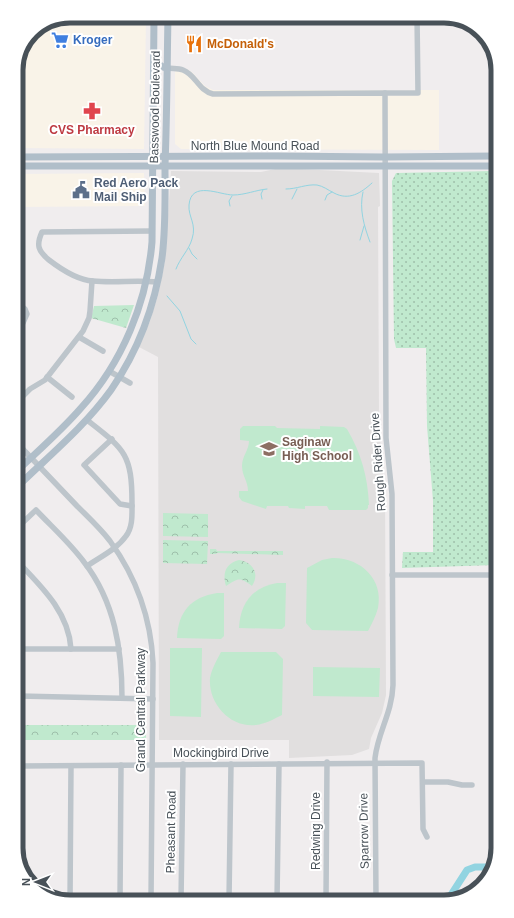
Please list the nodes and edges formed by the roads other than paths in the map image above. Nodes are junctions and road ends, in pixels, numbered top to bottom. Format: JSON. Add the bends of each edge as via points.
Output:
{"nodes":[{"id":1,"x":154,"y":23,"type":"edge"},
{"id":2,"x":168,"y":23,"type":"edge"},
{"id":3,"x":417,"y":23,"type":"edge"},
{"id":4,"x":153,"y":47,"type":"junction"},
{"id":5,"x":167,"y":68,"type":"junction"},
{"id":6,"x":384,"y":93,"type":"junction"},
{"id":7,"x":491,"y":156,"type":"edge"},
{"id":8,"x":23,"y":157,"type":"edge"},
{"id":9,"x":152,"y":157,"type":"junction"},
{"id":10,"x":166,"y":157,"type":"junction"},
{"id":11,"x":326,"y":157,"type":"junction"},
{"id":12,"x":384,"y":157,"type":"junction"},
{"id":13,"x":23,"y":166,"type":"edge"},
{"id":14,"x":152,"y":166,"type":"junction"},
{"id":15,"x":165,"y":166,"type":"junction"},
{"id":16,"x":273,"y":166,"type":"junction"},
{"id":17,"x":385,"y":166,"type":"junction"},
{"id":18,"x":491,"y":166,"type":"edge"},
{"id":19,"x":152,"y":232,"type":"junction"},
{"id":20,"x":92,"y":281,"type":"junction"},
{"id":21,"x":146,"y":281,"type":"junction"},
{"id":22,"x":157,"y":282,"type":"junction"},
{"id":23,"x":23,"y":307,"type":"edge"},
{"id":24,"x":23,"y":323,"type":"edge"},
{"id":25,"x":79,"y":337,"type":"junction"},
{"id":26,"x":104,"y":352,"type":"dead end"},
{"id":27,"x":109,"y":370,"type":"junction"},
{"id":28,"x":48,"y":377,"type":"junction"},
{"id":29,"x":119,"y":377,"type":"junction"},
{"id":30,"x":130,"y":383,"type":"dead end"},
{"id":31,"x":23,"y":396,"type":"edge"},
{"id":32,"x":72,"y":397,"type":"dead end"},
{"id":33,"x":87,"y":420,"type":"junction"},
{"id":34,"x":112,"y":439,"type":"junction"},
{"id":35,"x":23,"y":449,"type":"edge"},
{"id":36,"x":31,"y":458,"type":"junction"},
{"id":37,"x":23,"y":465,"type":"edge"},
{"id":38,"x":39,"y":466,"type":"junction"},
{"id":39,"x":23,"y":481,"type":"edge"},
{"id":40,"x":132,"y":506,"type":"junction"},
{"id":41,"x":23,"y":522,"type":"edge"},
{"id":42,"x":114,"y":547,"type":"junction"},
{"id":43,"x":87,"y":566,"type":"junction"},
{"id":44,"x":23,"y":567,"type":"edge"},
{"id":45,"x":392,"y":575,"type":"junction"},
{"id":46,"x":491,"y":575,"type":"edge"},
{"id":47,"x":119,"y":648,"type":"junction"},
{"id":48,"x":23,"y":649,"type":"edge"},
{"id":49,"x":72,"y":649,"type":"junction"},
{"id":50,"x":23,"y":696,"type":"edge"},
{"id":51,"x":122,"y":698,"type":"junction"},
{"id":52,"x":153,"y":699,"type":"junction"},
{"id":53,"x":327,"y":762,"type":"junction"},
{"id":54,"x":375,"y":762,"type":"junction"},
{"id":55,"x":183,"y":764,"type":"junction"},
{"id":56,"x":231,"y":764,"type":"junction"},
{"id":57,"x":279,"y":764,"type":"junction"},
{"id":58,"x":121,"y":765,"type":"junction"},
{"id":59,"x":152,"y":765,"type":"junction"},
{"id":60,"x":23,"y":766,"type":"edge"},
{"id":61,"x":72,"y":766,"type":"junction"},
{"id":62,"x":423,"y":782,"type":"junction"},
{"id":63,"x":472,"y":785,"type":"dead end"},
{"id":64,"x":427,"y":837,"type":"dead end"},
{"id":65,"x":70,"y":895,"type":"edge"},
{"id":66,"x":120,"y":895,"type":"edge"},
{"id":67,"x":151,"y":895,"type":"edge"},
{"id":68,"x":181,"y":895,"type":"edge"},
{"id":69,"x":229,"y":895,"type":"edge"},
{"id":70,"x":277,"y":895,"type":"edge"},
{"id":71,"x":326,"y":895,"type":"edge"},
{"id":72,"x":376,"y":895,"type":"edge"}],
"edges":[{"from":1,"to":4,"type":"main road","name":"Basswood Boulevard"},
{"from":2,"to":5,"type":"main road","name":"Basswood Boulevard"},
{"from":3,"to":6,"type":"street","via":[[418,93]]},
{"from":4,"to":5,"type":"main road","via":[[158,64]]},
{"from":4,"to":9,"type":"main road","name":"Basswood Boulevard"},
{"from":5,"to":6,"type":"street","via":[[185,71],[203,89],[213,94]]},
{"from":5,"to":10,"type":"main road","name":"Basswood Boulevard"},
{"from":6,"to":12,"type":"street","name":"Rough Rider Drive"},
{"from":7,"to":12,"type":"main road","name":"North Blue Mound Road"},
{"from":8,"to":9,"type":"main road","name":"North Blue Mound Road"},
{"from":9,"to":10,"type":"main road","name":"North Blue Mound Road"},
{"from":9,"to":14,"type":"main road","name":"Basswood Boulevard"},
{"from":10,"to":11,"type":"main road","name":"North Blue Mound Road"},
{"from":10,"to":15,"type":"main road","name":"Basswood Boulevard"},
{"from":11,"to":12,"type":"main road","name":"North Blue Mound Road"},
{"from":11,"to":16,"type":"main road","via":[[320,160],[278,161]]},
{"from":12,"to":17,"type":"street","name":"Rough Rider Drive"},
{"from":13,"to":14,"type":"main road","name":"North Blue Mound Road"},
{"from":14,"to":15,"type":"main road","name":"North Blue Mound Road"},
{"from":14,"to":19,"type":"main road","name":"Basswood Boulevard"},
{"from":15,"to":16,"type":"main road","name":"North Blue Mound Road"},
{"from":15,"to":22,"type":"main road","name":"Basswood Boulevard","via":[[164,230]]},
{"from":16,"to":17,"type":"main road","name":"North Blue Mound Road"},
{"from":17,"to":18,"type":"main road","name":"North Blue Mound Road"},
{"from":17,"to":45,"type":"street","name":"Rough Rider Drive","via":[[386,438],[392,494]]},
{"from":19,"to":20,"type":"street","via":[[42,232],[39,238],[42,254],[60,269]]},
{"from":19,"to":21,"type":"main road","name":"Basswood Boulevard"},
{"from":20,"to":21,"type":"street"},
{"from":20,"to":25,"type":"street","via":[[89,318]]},
{"from":21,"to":22,"type":"street"},
{"from":21,"to":27,"type":"main road","name":"Basswood Boulevard","via":[[130,331]]},
{"from":22,"to":29,"type":"main road","name":"Basswood Boulevard","via":[[142,332]]},
{"from":23,"to":24,"type":"street","via":[[27,314]]},
{"from":25,"to":26,"type":"street"},
{"from":25,"to":28,"type":"street"},
{"from":27,"to":29,"type":"street"},
{"from":27,"to":36,"type":"main road","name":"Basswood Boulevard","via":[[82,408]]},
{"from":28,"to":31,"type":"street"},
{"from":28,"to":32,"type":"street"},
{"from":29,"to":30,"type":"street"},
{"from":29,"to":33,"type":"main road","name":"Basswood Boulevard"},
{"from":33,"to":34,"type":"street"},
{"from":33,"to":38,"type":"main road","name":"Basswood Boulevard"},
{"from":34,"to":40,"type":"street","via":[[123,452],[130,468]]},
{"from":34,"to":40,"type":"street","via":[[84,465],[120,504]]},
{"from":35,"to":36,"type":"street","name":"Grand Central Parkway"},
{"from":36,"to":37,"type":"main road","name":"Basswood Boulevard"},
{"from":36,"to":38,"type":"street","name":"Grand Central Parkway"},
{"from":38,"to":39,"type":"main road","name":"Basswood Boulevard"},
{"from":38,"to":42,"type":"street","name":"Grand Central Parkway"},
{"from":40,"to":42,"type":"street","via":[[130,530]]},
{"from":41,"to":43,"type":"street","via":[[36,510]]},
{"from":42,"to":43,"type":"street"},
{"from":42,"to":52,"type":"street","name":"Grand Central Parkway","via":[[135,584],[147,620],[153,655]]},
{"from":43,"to":47,"type":"street","via":[[107,601]]},
{"from":44,"to":49,"type":"street","via":[[57,608],[67,628]]},
{"from":45,"to":46,"type":"street"},
{"from":45,"to":54,"type":"street","name":"Rough Rider Drive","via":[[392,699],[378,741]]},
{"from":47,"to":49,"type":"street"},
{"from":47,"to":51,"type":"street"},
{"from":48,"to":49,"type":"street"},
{"from":50,"to":51,"type":"street"},
{"from":51,"to":52,"type":"street"},
{"from":52,"to":59,"type":"street","name":"Grand Central Parkway"},
{"from":53,"to":54,"type":"street","name":"Mockingbird Drive"},
{"from":53,"to":57,"type":"street","name":"Mockingbird Drive"},
{"from":53,"to":71,"type":"street","name":"Redwing Drive"},
{"from":54,"to":62,"type":"street","name":"Mockingbird Drive","via":[[422,762]]},
{"from":54,"to":72,"type":"street","name":"Sparrow Drive"},
{"from":55,"to":56,"type":"street","name":"Mockingbird Drive"},
{"from":55,"to":59,"type":"street","name":"Mockingbird Drive"},
{"from":55,"to":68,"type":"street","name":"Pheasant Road"},
{"from":56,"to":57,"type":"street","name":"Mockingbird Drive"},
{"from":56,"to":69,"type":"street"},
{"from":57,"to":70,"type":"street"},
{"from":58,"to":59,"type":"street","name":"Mockingbird Drive"},
{"from":58,"to":61,"type":"street","name":"Mockingbird Drive"},
{"from":58,"to":66,"type":"street"},
{"from":59,"to":67,"type":"street","name":"Grand Central Parkway"},
{"from":60,"to":61,"type":"street","name":"Mockingbird Drive"},
{"from":61,"to":65,"type":"street"},
{"from":62,"to":63,"type":"street"},
{"from":62,"to":64,"type":"street","via":[[423,829]]}]}
